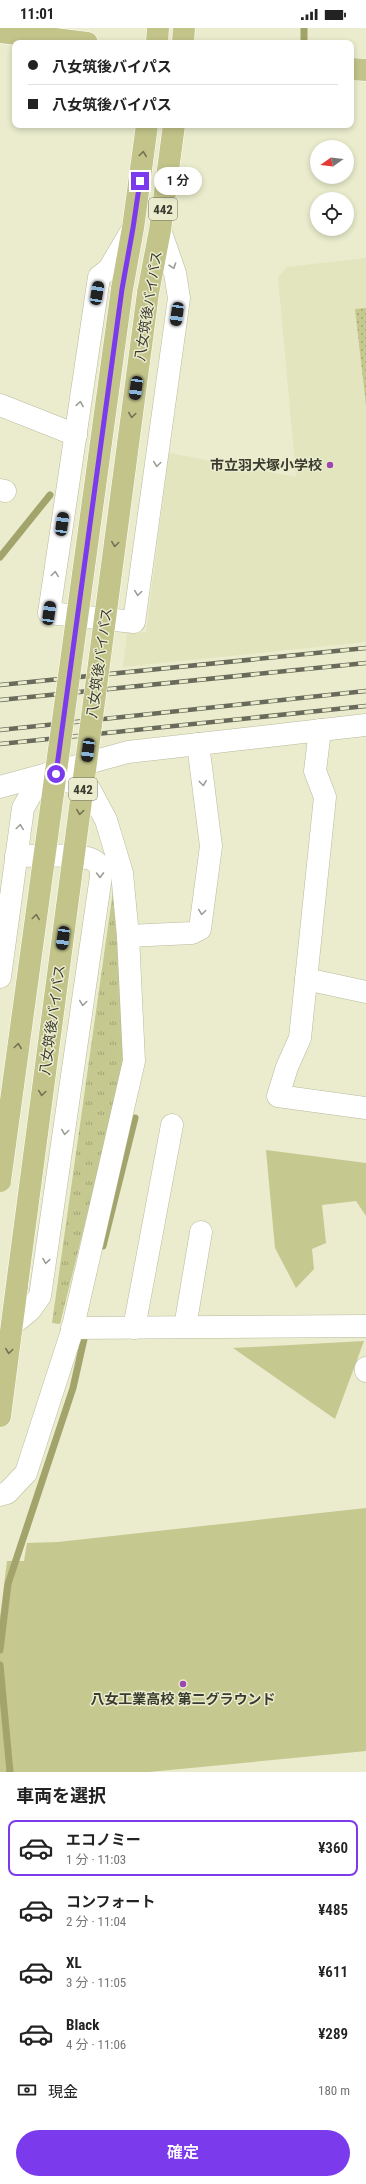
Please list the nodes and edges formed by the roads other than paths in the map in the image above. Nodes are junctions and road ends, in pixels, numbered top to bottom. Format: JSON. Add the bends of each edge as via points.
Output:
{"nodes":[{"id":1,"x":158,"y":28,"type":"edge"},
{"id":2,"x":184,"y":28,"type":"edge"},
{"id":3,"x":0,"y":32,"type":"edge"},
{"id":4,"x":63,"y":40,"type":"edge"},
{"id":5,"x":157,"y":40,"type":"edge"},
{"id":6,"x":183,"y":40,"type":"edge"},
{"id":7,"x":354,"y":69,"type":"edge"},
{"id":8,"x":366,"y":70,"type":"edge"},
{"id":9,"x":147,"y":128,"type":"edge"},
{"id":10,"x":174,"y":128,"type":"edge"},
{"id":11,"x":133,"y":228,"type":"junction"},
{"id":12,"x":160,"y":230,"type":"junction"},
{"id":13,"x":0,"y":405,"type":"edge"},
{"id":14,"x":76,"y":435,"type":"junction"},
{"id":15,"x":366,"y":725,"type":"edge"},
{"id":16,"x":320,"y":730,"type":"junction"},
{"id":17,"x":198,"y":744,"type":"junction"},
{"id":18,"x":49,"y":773,"type":"junction"},
{"id":19,"x":0,"y":787,"type":"edge"},
{"id":20,"x":16,"y":856,"type":"junction"},
{"id":21,"x":128,"y":936,"type":"junction"},
{"id":22,"x":0,"y":977,"type":"edge"},
{"id":23,"x":306,"y":979,"type":"junction"},
{"id":24,"x":366,"y":992,"type":"edge"},
{"id":25,"x":366,"y":1108,"type":"edge"},
{"id":26,"x":172,"y":1125,"type":"dead end"},
{"id":27,"x":0,"y":1182,"type":"edge"},
{"id":28,"x":201,"y":1232,"type":"dead end"},
{"id":29,"x":13,"y":1324,"type":"junction"},
{"id":30,"x":366,"y":1326,"type":"edge"},
{"id":31,"x":185,"y":1327,"type":"junction"},
{"id":32,"x":72,"y":1328,"type":"junction"},
{"id":33,"x":134,"y":1328,"type":"junction"},
{"id":34,"x":0,"y":1416,"type":"edge"},
{"id":35,"x":0,"y":1495,"type":"edge"}],
"edges":[{"from":1,"to":5,"type":"highway"},
{"from":2,"to":6,"type":"highway"},
{"from":3,"to":4,"type":"highway"},
{"from":7,"to":8,"type":"highway"},
{"from":11,"to":9,"type":"highway","name":"八女筑後バイパス","number":"442","one_way":true},
{"from":10,"to":12,"type":"highway","name":"八女筑後バイパス","number":"442"},
{"from":14,"to":11,"type":"street","one_way":true,"via":[[100,277],[109,269]]},
{"from":27,"to":11,"type":"highway","name":"八女筑後バイパス","number":"442","one_way":true,"bridge":true,"via":[[122,289]]},
{"from":12,"to":14,"type":"street","one_way":true,"via":[[175,273],[179,298],[134,622],[49,613]]},
{"from":12,"to":29,"type":"highway","name":"八女筑後バイパス","number":"442","one_way":true,"bridge":true,"via":[[148,293]]},
{"from":13,"to":14,"type":"street"},
{"from":15,"to":16,"type":"street"},
{"from":16,"to":17,"type":"street"},
{"from":16,"to":23,"type":"street","via":[[315,771],[325,797]]},
{"from":17,"to":18,"type":"street","via":[[128,752]]},
{"from":17,"to":21,"type":"street","one_way":true,"via":[[211,846],[200,929],[192,933]]},
{"from":18,"to":19,"type":"street"},
{"from":20,"to":18,"type":"street","one_way":true,"via":[[23,808],[35,787]]},
{"from":18,"to":21,"type":"street","via":[[90,790],[106,820],[122,873]]},
{"from":20,"to":22,"type":"street"},
{"from":20,"to":29,"type":"street","one_way":true,"via":[[78,857],[94,860],[100,867],[101,876],[40,1296],[30,1310]]},
{"from":21,"to":32,"type":"street","via":[[134,1061]]},
{"from":23,"to":24,"type":"street"},
{"from":23,"to":25,"type":"street","via":[[300,1038],[278,1096]]},
{"from":26,"to":33,"type":"street"},
{"from":28,"to":31,"type":"street"},
{"from":29,"to":34,"type":"highway","name":"八女筑後バイパス","number":"442","one_way":true},
{"from":30,"to":31,"type":"street"},
{"from":31,"to":33,"type":"street"},
{"from":32,"to":33,"type":"street"},
{"from":32,"to":35,"type":"street","via":[[26,1473],[7,1493]]}]}
